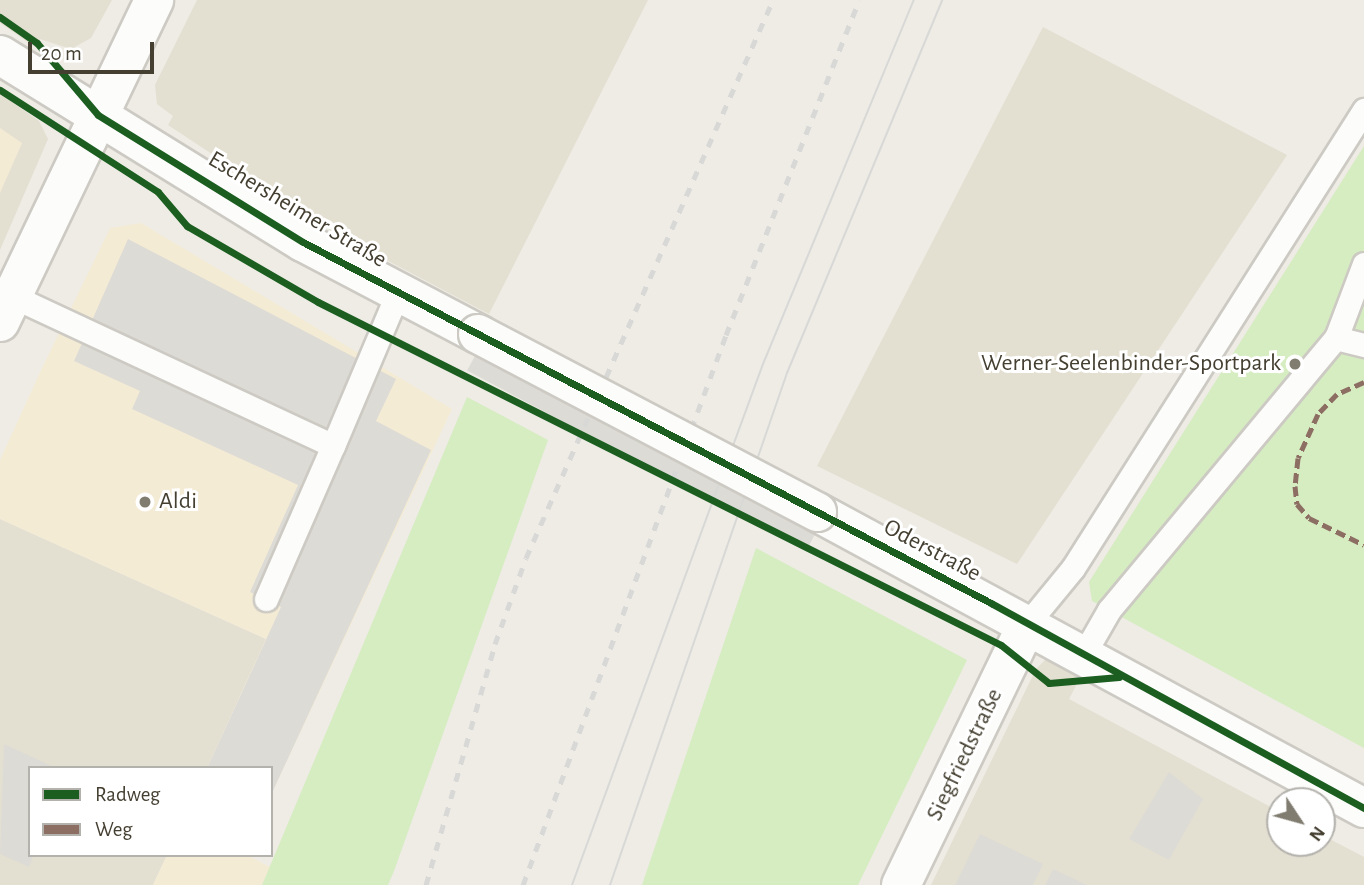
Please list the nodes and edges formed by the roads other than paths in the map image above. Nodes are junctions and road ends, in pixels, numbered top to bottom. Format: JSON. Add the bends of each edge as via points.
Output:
{"nodes":[{"id":1,"x":154,"y":0,"type":"edge"},
{"id":2,"x":0,"y":55,"type":"edge"},
{"id":3,"x":1364,"y":110,"type":"edge"},
{"id":4,"x":98,"y":115,"type":"junction"},
{"id":5,"x":1364,"y":264,"type":"edge"},
{"id":6,"x":398,"y":292,"type":"junction"},
{"id":7,"x":6,"y":309,"type":"edge"},
{"id":8,"x":478,"y":334,"type":"joint"},
{"id":9,"x":1336,"y":338,"type":"junction"},
{"id":10,"x":1364,"y":345,"type":"edge"},
{"id":11,"x":334,"y":446,"type":"junction"},
{"id":12,"x":266,"y":600,"type":"dead end"},
{"id":13,"x":1027,"y":624,"type":"junction"},
{"id":14,"x":1082,"y":657,"type":"junction"},
{"id":15,"x":1364,"y":808,"type":"edge"},
{"id":16,"x":901,"y":885,"type":"edge"}],
"edges":[{"from":1,"to":4,"type":"street"},
{"from":2,"to":4,"type":"street","name":"Eschersheimer Straße"},
{"from":3,"to":13,"type":"lane","via":[[1073,568]]},
{"from":4,"to":6,"type":"street","name":"Eschersheimer Straße","via":[[303,242]]},
{"from":4,"to":7,"type":"street"},
{"from":5,"to":9,"type":"lane"},
{"from":6,"to":8,"type":"street","name":"Eschersheimer Straße"},
{"from":6,"to":11,"type":"lane"},
{"from":7,"to":11,"type":"lane"},
{"from":8,"to":13,"type":"street","name":"Oderstraße","bridge":true},
{"from":9,"to":10,"type":"lane"},
{"from":9,"to":14,"type":"lane","via":[[1109,610]]},
{"from":11,"to":12,"type":"lane"},
{"from":13,"to":14,"type":"street","name":"Oderstraße"},
{"from":13,"to":16,"type":"street","name":"Siegfriedstraße"},
{"from":14,"to":15,"type":"street","name":"Oderstraße"}]}
